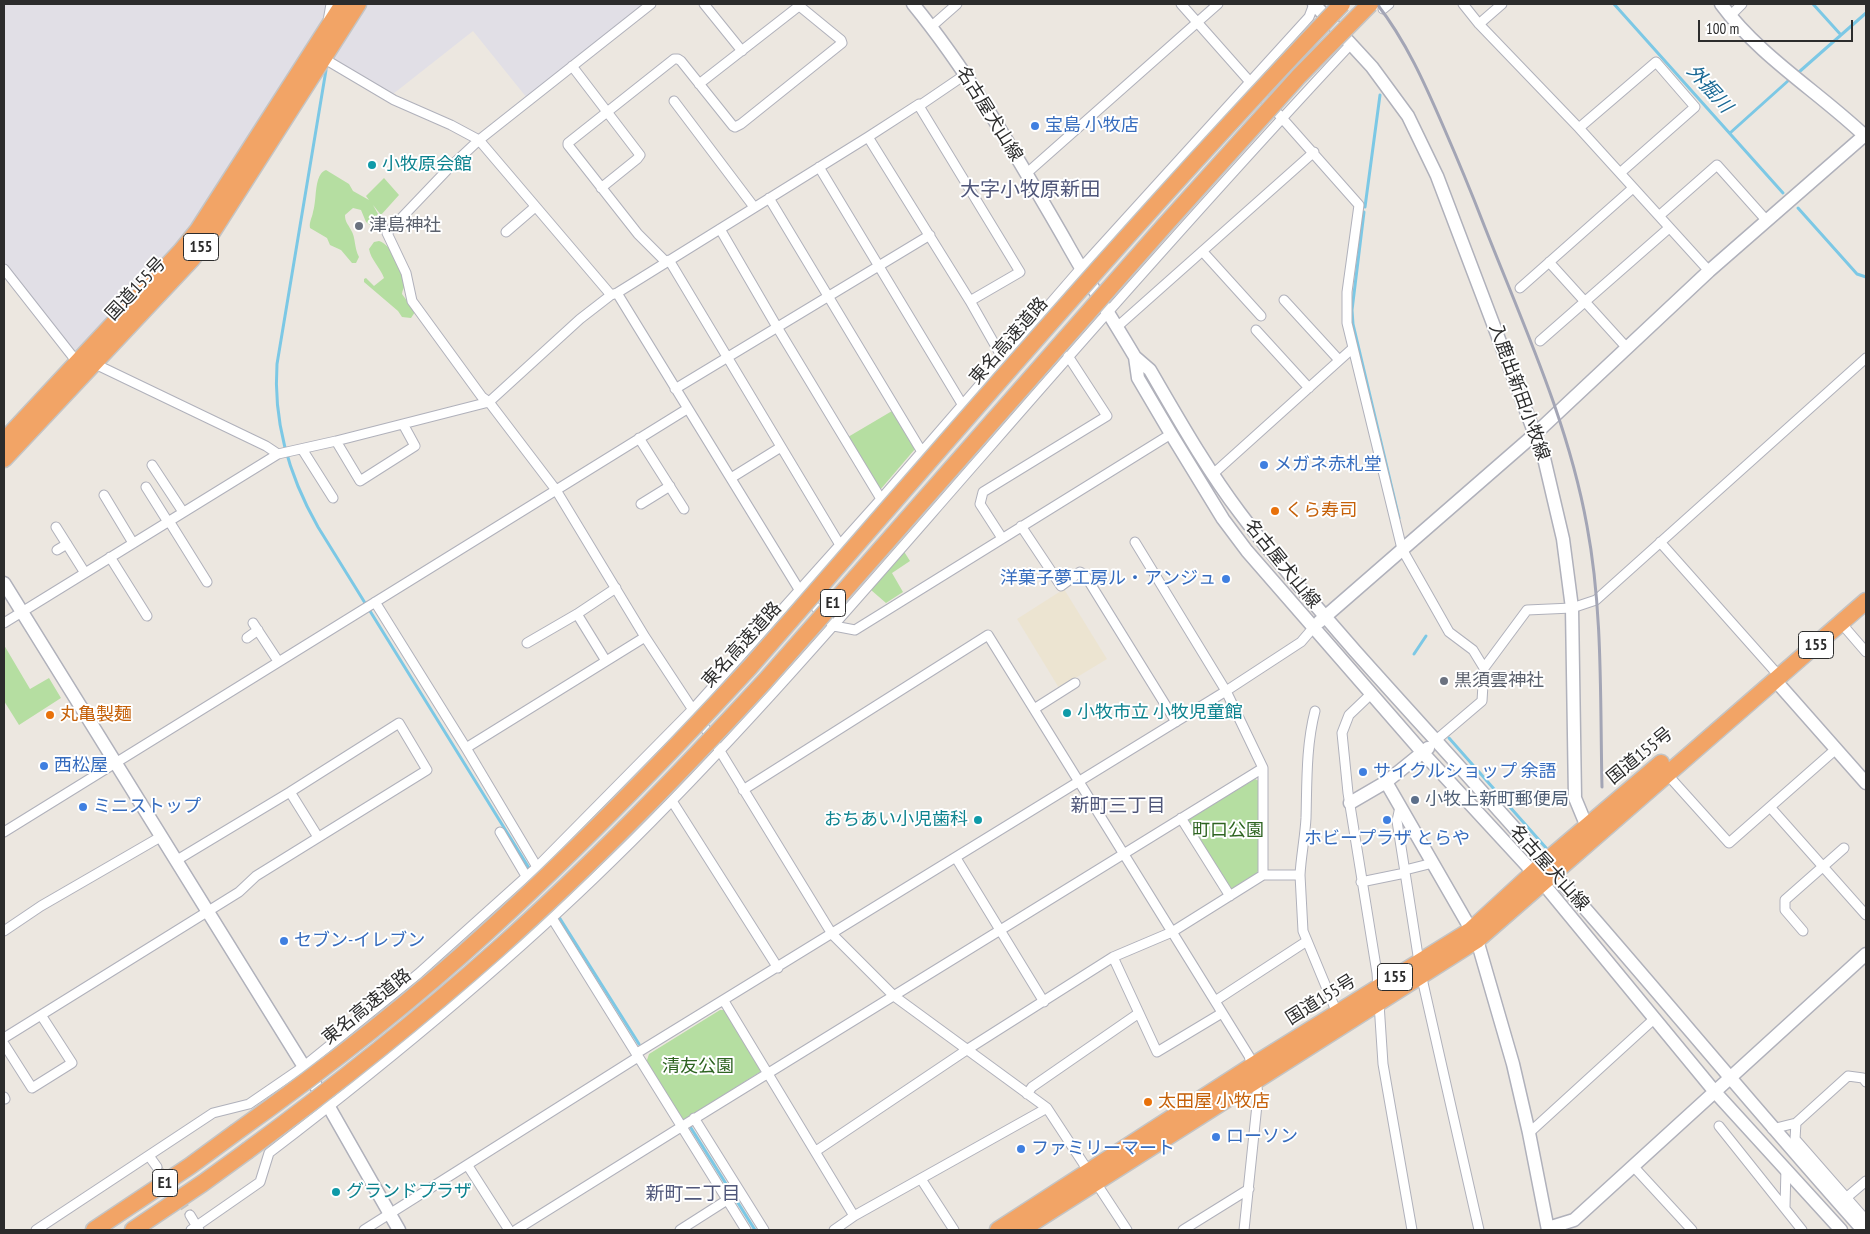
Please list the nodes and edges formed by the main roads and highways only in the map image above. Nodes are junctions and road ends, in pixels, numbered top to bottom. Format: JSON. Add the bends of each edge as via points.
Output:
{"nodes":[{"id":1,"x":355,"y":4,"type":"edge"},
{"id":2,"x":913,"y":4,"type":"edge"},
{"id":3,"x":1314,"y":4,"type":"edge"},
{"id":4,"x":1342,"y":4,"type":"edge"},
{"id":5,"x":1721,"y":4,"type":"edge"},
{"id":6,"x":1380,"y":6,"type":"edge"},
{"id":7,"x":1866,"y":136,"type":"edge"},
{"id":8,"x":1135,"y":357,"type":"junction"},
{"id":9,"x":1535,"y":434,"type":"junction"},
{"id":10,"x":4,"y":441,"type":"edge"},
{"id":11,"x":4,"y":459,"type":"edge"},
{"id":12,"x":4,"y":583,"type":"edge"},
{"id":13,"x":1866,"y":601,"type":"edge"},
{"id":14,"x":1325,"y":616,"type":"junction"},
{"id":15,"x":1314,"y":628,"type":"junction"},
{"id":16,"x":1774,"y":682,"type":"junction"},
{"id":17,"x":1435,"y":741,"type":"junction"},
{"id":18,"x":1423,"y":753,"type":"junction"},
{"id":19,"x":1386,"y":782,"type":"junction"},
{"id":20,"x":1866,"y":783,"type":"edge"},
{"id":21,"x":1350,"y":803,"type":"road end"},
{"id":22,"x":1587,"y":827,"type":"junction"},
{"id":23,"x":1544,"y":872,"type":"junction"},
{"id":24,"x":1474,"y":935,"type":"junction"},
{"id":25,"x":1866,"y":954,"type":"edge"},
{"id":26,"x":1377,"y":995,"type":"junction"},
{"id":27,"x":1254,"y":1073,"type":"junction"},
{"id":28,"x":1731,"y":1078,"type":"junction"},
{"id":29,"x":1715,"y":1092,"type":"junction"},
{"id":30,"x":1093,"y":1177,"type":"junction"},
{"id":31,"x":1548,"y":1229,"type":"edge"},
{"id":32,"x":94,"y":1230,"type":"edge"},
{"id":33,"x":133,"y":1230,"type":"edge"},
{"id":34,"x":399,"y":1230,"type":"edge"},
{"id":35,"x":998,"y":1230,"type":"edge"},
{"id":36,"x":1021,"y":1230,"type":"edge"},
{"id":37,"x":1841,"y":1230,"type":"edge"},
{"id":38,"x":1863,"y":1230,"type":"edge"}],
"edges":[{"from":1,"to":10,"type":"highway","name":"国道155号","number":"155","via":[[325,32],[198,230]]},
{"from":1,"to":11,"type":"highway","name":"国道155号","number":"155","via":[[209,237]]},
{"from":2,"to":8,"type":"main road","name":"名古屋犬山線","via":[[966,74]]},
{"from":3,"to":9,"type":"main road","name":"入鹿出新田小牧線","via":[[1372,67],[1404,110],[1437,176]]},
{"from":4,"to":32,"type":"highway","name":"東名高速道路","number":"E1","bridge":true,"via":[[1143,218],[750,667],[633,791],[485,934],[418,993],[190,1166]]},
{"from":5,"to":7,"type":"main road","via":[[1738,27]]},
{"from":6,"to":33,"type":"highway","number":"E1","bridge":true,"via":[[1299,76],[1165,224],[772,673],[570,882],[499,948],[360,1065],[203,1184]]},
{"from":7,"to":9,"type":"main road","via":[[1709,271]]},
{"from":8,"to":14,"type":"main road","name":"名古屋犬山線","via":[[1150,370],[1213,474],[1261,540]]},
{"from":8,"to":15,"type":"main road","name":"名古屋犬山線","via":[[1138,378],[1223,519]]},
{"from":9,"to":14,"type":"main road"},
{"from":9,"to":22,"type":"main road","name":"入鹿出新田小牧線","via":[[1544,458],[1563,539],[1572,608],[1575,798]]},
{"from":12,"to":34,"type":"main road","via":[[329,1108]]},
{"from":13,"to":16,"type":"highway","name":"国道155号","number":"155"},
{"from":14,"to":15,"type":"main road"},
{"from":14,"to":17,"type":"main road","name":"名古屋犬山線"},
{"from":15,"to":18,"type":"main road","name":"名古屋犬山線"},
{"from":16,"to":20,"type":"main road"},
{"from":16,"to":22,"type":"highway","name":"国道155号","number":"155","via":[[1745,699],[1664,761]]},
{"from":16,"to":23,"type":"highway","name":"国道155号","number":"155"},
{"from":17,"to":18,"type":"main road"},
{"from":17,"to":23,"type":"main road","name":"名古屋犬山線"},
{"from":18,"to":19,"type":"main road"},
{"from":18,"to":23,"type":"main road","name":"名古屋犬山線"},
{"from":19,"to":21,"type":"main road"},
{"from":19,"to":24,"type":"main road"},
{"from":22,"to":23,"type":"highway","name":"国道155号","number":"155"},
{"from":23,"to":24,"type":"highway","name":"国道155号","number":"155"},
{"from":23,"to":28,"type":"main road","name":"名古屋犬山線"},
{"from":23,"to":29,"type":"main road","name":"名古屋犬山線","via":[[1654,1018]]},
{"from":24,"to":26,"type":"highway","name":"国道155号","number":"155"},
{"from":24,"to":31,"type":"main road","via":[[1498,1008],[1529,1133]]},
{"from":25,"to":28,"type":"main road"},
{"from":26,"to":27,"type":"highway","name":"国道155号","number":"155"},
{"from":26,"to":27,"type":"highway","name":"国道155号","number":"155","via":[[1337,1013]]},
{"from":27,"to":30,"type":"highway","name":"国道155号","number":"155"},
{"from":28,"to":29,"type":"main road"},
{"from":28,"to":38,"type":"main road","name":"名古屋犬山線"},
{"from":29,"to":31,"type":"main road","via":[[1574,1220]]},
{"from":29,"to":37,"type":"main road","name":"名古屋犬山線"},
{"from":30,"to":35,"type":"highway","name":"国道155号","number":"155"},
{"from":30,"to":36,"type":"highway","name":"国道155号","number":"155"}]}
